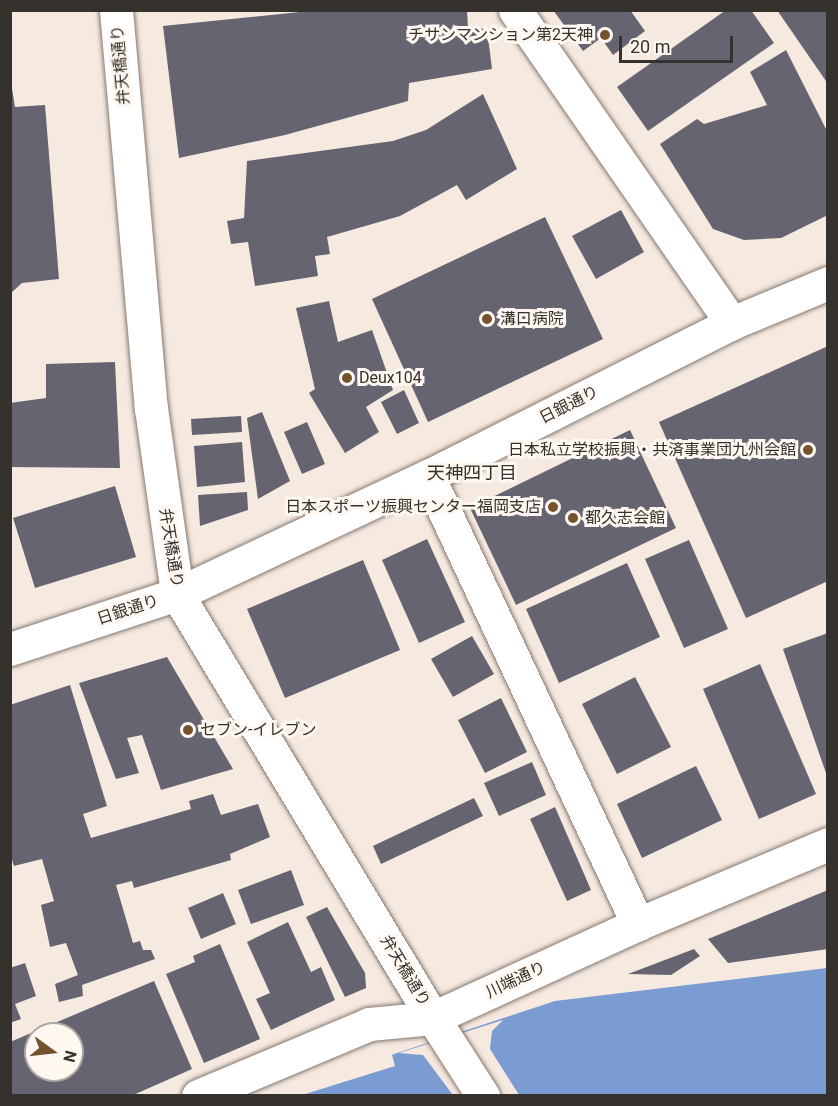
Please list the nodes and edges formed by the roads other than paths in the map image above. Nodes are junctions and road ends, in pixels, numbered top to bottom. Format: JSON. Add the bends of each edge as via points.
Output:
{"nodes":[{"id":1,"x":116,"y":10,"type":"edge"},
{"id":2,"x":515,"y":10,"type":"edge"},
{"id":3,"x":828,"y":283,"type":"edge"},
{"id":4,"x":732,"y":323,"type":"junction"},
{"id":5,"x":428,"y":476,"type":"junction"},
{"id":6,"x":177,"y":594,"type":"junction"},
{"id":7,"x":10,"y":649,"type":"edge"},
{"id":8,"x":828,"y":844,"type":"edge"},
{"id":9,"x":638,"y":924,"type":"junction"},
{"id":10,"x":440,"y":1028,"type":"junction"},
{"id":11,"x":198,"y":1095,"type":"edge"},
{"id":12,"x":483,"y":1095,"type":"edge"}],
"edges":[{"from":1,"to":6,"type":"street","name":"弁天橋通り","via":[[151,408]]},
{"from":2,"to":4,"type":"street"},
{"from":3,"to":4,"type":"street","name":"日銀通り"},
{"from":4,"to":5,"type":"street","name":"日銀通り"},
{"from":5,"to":6,"type":"street","name":"日銀通り"},
{"from":5,"to":9,"type":"street"},
{"from":6,"to":7,"type":"street","name":"日銀通り"},
{"from":6,"to":10,"type":"street","name":"弁天橋通り"},
{"from":8,"to":9,"type":"street","name":"川端通り"},
{"from":9,"to":10,"type":"street","name":"川端通り"},
{"from":10,"to":11,"type":"street","name":"川端通り","via":[[369,1024]]},
{"from":10,"to":12,"type":"street","name":"弁天橋通り"}]}
